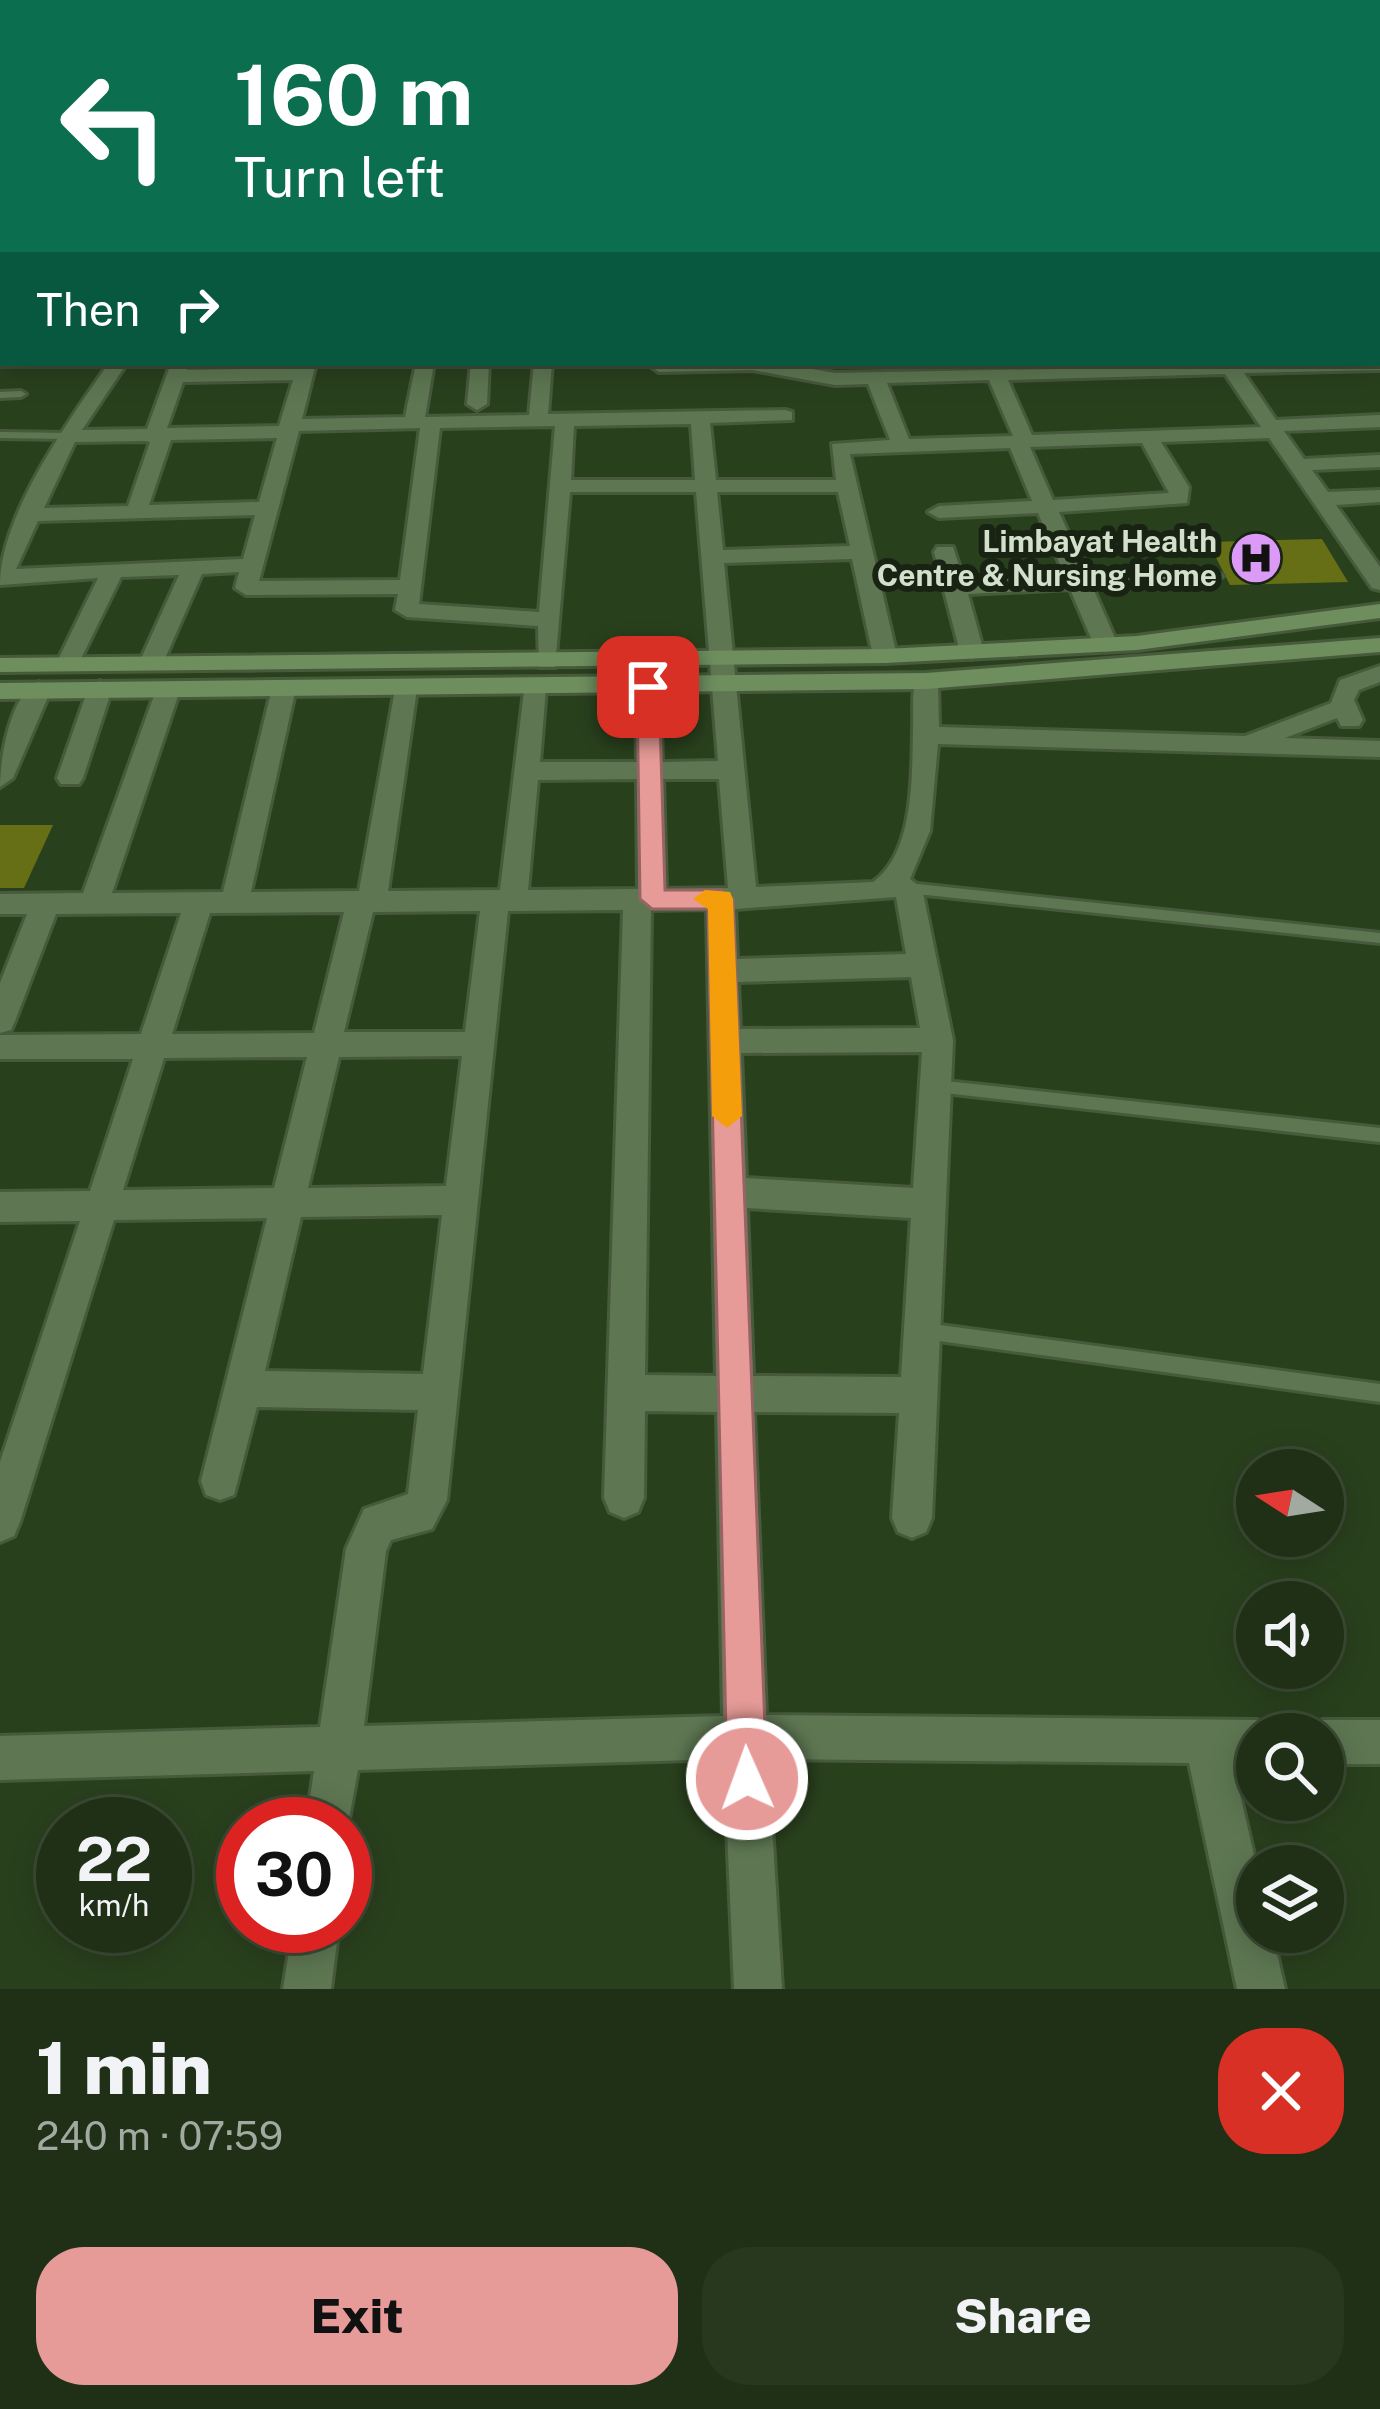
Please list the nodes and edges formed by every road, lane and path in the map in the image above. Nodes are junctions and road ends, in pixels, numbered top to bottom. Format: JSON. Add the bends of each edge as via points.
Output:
{"nodes":[{"id":1,"x":116,"y":366,"type":"edge"},
{"id":2,"x":425,"y":366,"type":"edge"},
{"id":3,"x":480,"y":366,"type":"edge"},
{"id":4,"x":543,"y":366,"type":"edge"},
{"id":5,"x":768,"y":366,"type":"edge"},
{"id":6,"x":783,"y":366,"type":"edge"},
{"id":7,"x":1229,"y":366,"type":"edge"},
{"id":8,"x":1075,"y":368,"type":"edge"},
{"id":9,"x":305,"y":369,"type":"edge"},
{"id":10,"x":970,"y":369,"type":"edge"},
{"id":11,"x":178,"y":370,"type":"edge"},
{"id":12,"x":834,"y":371,"type":"edge"},
{"id":13,"x":888,"y":373,"type":"edge"},
{"id":14,"x":996,"y":375,"type":"junction"},
{"id":15,"x":659,"y":386,"type":"edge"},
{"id":16,"x":21,"y":394,"type":"dead end"},
{"id":17,"x":0,"y":395,"type":"edge"},
{"id":18,"x":477,"y":404,"type":"dead end"},
{"id":19,"x":785,"y":416,"type":"dead end"},
{"id":20,"x":700,"y":418,"type":"junction"},
{"id":21,"x":565,"y":420,"type":"junction"},
{"id":22,"x":538,"y":421,"type":"junction"},
{"id":23,"x":1380,"y":421,"type":"edge"},
{"id":24,"x":422,"y":423,"type":"junction"},
{"id":25,"x":286,"y":429,"type":"junction"},
{"id":26,"x":1273,"y":429,"type":"junction"},
{"id":27,"x":0,"y":435,"type":"edge"},
{"id":28,"x":68,"y":436,"type":"junction"},
{"id":29,"x":158,"y":436,"type":"junction"},
{"id":30,"x":1148,"y":437,"type":"junction"},
{"id":31,"x":1021,"y":441,"type":"junction"},
{"id":32,"x":901,"y":444,"type":"junction"},
{"id":33,"x":1380,"y":461,"type":"edge"},
{"id":34,"x":1298,"y":465,"type":"junction"},
{"id":35,"x":704,"y":484,"type":"junction"},
{"id":36,"x":560,"y":486,"type":"junction"},
{"id":37,"x":844,"y":486,"type":"junction"},
{"id":38,"x":1380,"y":496,"type":"edge"},
{"id":39,"x":1322,"y":499,"type":"junction"},
{"id":40,"x":264,"y":508,"type":"junction"},
{"id":41,"x":1047,"y":509,"type":"junction"},
{"id":42,"x":136,"y":512,"type":"junction"},
{"id":43,"x":938,"y":512,"type":"dead end"},
{"id":44,"x":27,"y":514,"type":"junction"},
{"id":45,"x":859,"y":552,"type":"junction"},
{"id":46,"x":945,"y":552,"type":"dead end"},
{"id":47,"x":711,"y":557,"type":"junction"},
{"id":48,"x":249,"y":565,"type":"junction"},
{"id":49,"x":193,"y":568,"type":"junction"},
{"id":50,"x":113,"y":572,"type":"junction"},
{"id":51,"x":1211,"y":576,"type":"dead end"},
{"id":52,"x":0,"y":577,"type":"edge"},
{"id":53,"x":1380,"y":583,"type":"edge"},
{"id":54,"x":1079,"y":584,"type":"junction"},
{"id":55,"x":407,"y":587,"type":"junction"},
{"id":56,"x":955,"y":588,"type":"junction"},
{"id":57,"x":1380,"y":611,"type":"edge"},
{"id":58,"x":551,"y":620,"type":"junction"},
{"id":59,"x":1380,"y":627,"type":"edge"},
{"id":60,"x":1106,"y":645,"type":"junction"},
{"id":61,"x":1380,"y":645,"type":"edge"},
{"id":62,"x":972,"y":652,"type":"junction"},
{"id":63,"x":885,"y":656,"type":"junction"},
{"id":64,"x":547,"y":662,"type":"junction"},
{"id":65,"x":151,"y":663,"type":"junction"},
{"id":66,"x":68,"y":664,"type":"junction"},
{"id":67,"x":0,"y":665,"type":"edge"},
{"id":68,"x":723,"y":672,"type":"junction"},
{"id":69,"x":1380,"y":674,"type":"edge"},
{"id":70,"x":926,"y":681,"type":"junction"},
{"id":71,"x":648,"y":687,"type":"junction"},
{"id":72,"x":284,"y":688,"type":"junction"},
{"id":73,"x":534,"y":688,"type":"junction"},
{"id":74,"x":100,"y":689,"type":"junction"},
{"id":75,"x":405,"y":689,"type":"junction"},
{"id":76,"x":39,"y":690,"type":"junction"},
{"id":77,"x":168,"y":690,"type":"junction"},
{"id":78,"x":0,"y":692,"type":"edge"},
{"id":79,"x":1344,"y":707,"type":"junction"},
{"id":80,"x":928,"y":736,"type":"junction"},
{"id":81,"x":1239,"y":745,"type":"junction"},
{"id":82,"x":1380,"y":746,"type":"edge"},
{"id":83,"x":649,"y":770,"type":"junction"},
{"id":84,"x":732,"y":770,"type":"junction"},
{"id":85,"x":527,"y":771,"type":"junction"},
{"id":86,"x":0,"y":778,"type":"edge"},
{"id":87,"x":70,"y":778,"type":"dead end"},
{"id":88,"x":901,"y":888,"type":"junction"},
{"id":89,"x":732,"y":899,"type":"junction"},
{"id":90,"x":504,"y":900,"type":"junction"},
{"id":91,"x":645,"y":900,"type":"junction"},
{"id":92,"x":366,"y":901,"type":"junction"},
{"id":93,"x":199,"y":902,"type":"junction"},
{"id":94,"x":235,"y":902,"type":"junction"},
{"id":95,"x":46,"y":903,"type":"junction"},
{"id":96,"x":94,"y":903,"type":"junction"},
{"id":97,"x":0,"y":904,"type":"edge"},
{"id":98,"x":1380,"y":938,"type":"edge"},
{"id":99,"x":925,"y":964,"type":"junction"},
{"id":100,"x":723,"y":971,"type":"junction"},
{"id":101,"x":0,"y":1021,"type":"edge"},
{"id":102,"x":938,"y":1040,"type":"junction"},
{"id":103,"x":725,"y":1041,"type":"junction"},
{"id":104,"x":326,"y":1044,"type":"junction"},
{"id":105,"x":479,"y":1044,"type":"junction"},
{"id":106,"x":153,"y":1046,"type":"junction"},
{"id":107,"x":0,"y":1047,"type":"edge"},
{"id":108,"x":936,"y":1086,"type":"junction"},
{"id":109,"x":1380,"y":1135,"type":"edge"},
{"id":110,"x":729,"y":1192,"type":"junction"},
{"id":111,"x":462,"y":1200,"type":"junction"},
{"id":112,"x":929,"y":1204,"type":"junction"},
{"id":113,"x":102,"y":1205,"type":"junction"},
{"id":114,"x":287,"y":1206,"type":"junction"},
{"id":115,"x":0,"y":1207,"type":"edge"},
{"id":116,"x":922,"y":1330,"type":"junction"},
{"id":117,"x":243,"y":1389,"type":"junction"},
{"id":118,"x":441,"y":1392,"type":"junction"},
{"id":119,"x":626,"y":1393,"type":"junction"},
{"id":120,"x":1380,"y":1393,"type":"edge"},
{"id":121,"x":735,"y":1394,"type":"junction"},
{"id":122,"x":919,"y":1395,"type":"junction"},
{"id":123,"x":220,"y":1481,"type":"dead end"},
{"id":124,"x":624,"y":1498,"type":"dead end"},
{"id":125,"x":912,"y":1518,"type":"dead end"},
{"id":126,"x":0,"y":1522,"type":"edge"},
{"id":127,"x":745,"y":1737,"type":"junction"},
{"id":128,"x":1206,"y":1741,"type":"junction"},
{"id":129,"x":1236,"y":1742,"type":"edge"},
{"id":130,"x":1344,"y":1742,"type":"edge"},
{"id":131,"x":1380,"y":1742,"type":"edge"},
{"id":132,"x":339,"y":1751,"type":"junction"},
{"id":133,"x":0,"y":1758,"type":"edge"},
{"id":134,"x":333,"y":1797,"type":"edge"},
{"id":135,"x":312,"y":1953,"type":"edge"},
{"id":136,"x":307,"y":1989,"type":"edge"},
{"id":137,"x":758,"y":1989,"type":"edge"},
{"id":138,"x":1261,"y":1989,"type":"edge"}],
"edges":[{"from":1,"to":28,"type":"street"},
{"from":2,"to":24,"type":"street"},
{"from":3,"to":18,"type":"street"},
{"from":4,"to":22,"type":"street"},
{"from":5,"to":15,"type":"street"},
{"from":6,"to":12,"type":"street"},
{"from":7,"to":8,"type":"street"},
{"from":7,"to":26,"type":"street"},
{"from":8,"to":14,"type":"street"},
{"from":9,"to":11,"type":"street"},
{"from":9,"to":25,"type":"street"},
{"from":10,"to":13,"type":"street"},
{"from":10,"to":14,"type":"street"},
{"from":11,"to":29,"type":"street"},
{"from":12,"to":13,"type":"street"},
{"from":13,"to":32,"type":"street"},
{"from":14,"to":31,"type":"street"},
{"from":15,"to":20,"type":"street"},
{"from":15,"to":21,"type":"street"},
{"from":16,"to":17,"type":"lane"},
{"from":19,"to":20,"type":"street"},
{"from":20,"to":35,"type":"street"},
{"from":21,"to":22,"type":"street"},
{"from":21,"to":36,"type":"street"},
{"from":22,"to":24,"type":"street"},
{"from":23,"to":26,"type":"street"},
{"from":24,"to":25,"type":"street"},
{"from":24,"to":55,"type":"street"},
{"from":25,"to":29,"type":"street"},
{"from":25,"to":40,"type":"street"},
{"from":26,"to":30,"type":"street"},
{"from":26,"to":34,"type":"street"},
{"from":27,"to":28,"type":"lane"},
{"from":28,"to":29,"type":"street"},
{"from":28,"to":44,"type":"street"},
{"from":29,"to":42,"type":"street"},
{"from":30,"to":31,"type":"street"},
{"from":30,"to":41,"type":"street","via":[[1180,499]]},
{"from":31,"to":32,"type":"street"},
{"from":31,"to":41,"type":"street"},
{"from":32,"to":37,"type":"street","via":[[839,448]]},
{"from":33,"to":34,"type":"street"},
{"from":34,"to":39,"type":"street"},
{"from":35,"to":36,"type":"street"},
{"from":35,"to":37,"type":"street"},
{"from":35,"to":47,"type":"street"},
{"from":36,"to":58,"type":"street"},
{"from":37,"to":45,"type":"street"},
{"from":38,"to":39,"type":"street"},
{"from":39,"to":53,"type":"street"},
{"from":40,"to":42,"type":"street"},
{"from":40,"to":48,"type":"street"},
{"from":41,"to":43,"type":"street"},
{"from":41,"to":54,"type":"street"},
{"from":42,"to":44,"type":"street"},
{"from":44,"to":52,"type":"street"},
{"from":45,"to":47,"type":"street"},
{"from":45,"to":63,"type":"street"},
{"from":46,"to":56,"type":"street"},
{"from":47,"to":68,"type":"street"},
{"from":48,"to":49,"type":"street"},
{"from":48,"to":55,"type":"street","via":[[246,588],[255,591]]},
{"from":49,"to":50,"type":"street"},
{"from":49,"to":65,"type":"street"},
{"from":50,"to":52,"type":"street"},
{"from":50,"to":66,"type":"street"},
{"from":51,"to":54,"type":"street"},
{"from":54,"to":56,"type":"street"},
{"from":54,"to":60,"type":"street"},
{"from":55,"to":58,"type":"street","via":[[405,604],[416,613]]},
{"from":56,"to":62,"type":"street"},
{"from":57,"to":59,"type":"main road"},
{"from":57,"to":60,"type":"main road"},
{"from":58,"to":64,"type":"street"},
{"from":60,"to":62,"type":"main road"},
{"from":61,"to":70,"type":"main road"},
{"from":62,"to":63,"type":"main road"},
{"from":63,"to":68,"type":"main road"},
{"from":64,"to":65,"type":"main road"},
{"from":64,"to":68,"type":"main road"},
{"from":65,"to":66,"type":"main road"},
{"from":66,"to":67,"type":"main road"},
{"from":68,"to":70,"type":"main road"},
{"from":68,"to":71,"type":"main road"},
{"from":68,"to":84,"type":"street"},
{"from":69,"to":79,"type":"street","via":[[1349,685]]},
{"from":70,"to":80,"type":"street"},
{"from":71,"to":73,"type":"main road"},
{"from":71,"to":83,"type":"street"},
{"from":72,"to":75,"type":"main road"},
{"from":72,"to":77,"type":"main road"},
{"from":72,"to":94,"type":"street"},
{"from":73,"to":75,"type":"main road"},
{"from":73,"to":85,"type":"street"},
{"from":74,"to":76,"type":"main road"},
{"from":74,"to":77,"type":"main road"},
{"from":74,"to":87,"type":"street"},
{"from":75,"to":92,"type":"street"},
{"from":76,"to":78,"type":"main road"},
{"from":76,"to":86,"type":"street"},
{"from":77,"to":96,"type":"street"},
{"from":79,"to":81,"type":"street"},
{"from":79,"to":82,"type":"street"},
{"from":80,"to":81,"type":"street"},
{"from":80,"to":88,"type":"street"},
{"from":81,"to":82,"type":"street"},
{"from":83,"to":84,"type":"street"},
{"from":83,"to":85,"type":"street"},
{"from":83,"to":91,"type":"street"},
{"from":84,"to":89,"type":"street"},
{"from":85,"to":90,"type":"street"},
{"from":88,"to":89,"type":"street"},
{"from":88,"to":98,"type":"lane"},
{"from":88,"to":99,"type":"street"},
{"from":89,"to":91,"type":"street"},
{"from":89,"to":100,"type":"street"},
{"from":90,"to":91,"type":"street"},
{"from":90,"to":92,"type":"street"},
{"from":90,"to":105,"type":"street"},
{"from":91,"to":119,"type":"street"},
{"from":92,"to":94,"type":"street"},
{"from":92,"to":104,"type":"street"},
{"from":93,"to":94,"type":"street"},
{"from":93,"to":96,"type":"street"},
{"from":93,"to":106,"type":"street"},
{"from":95,"to":96,"type":"street"},
{"from":95,"to":97,"type":"street"},
{"from":95,"to":101,"type":"street"},
{"from":99,"to":100,"type":"street"},
{"from":99,"to":102,"type":"street"},
{"from":100,"to":103,"type":"street"},
{"from":102,"to":103,"type":"street"},
{"from":102,"to":108,"type":"street"},
{"from":103,"to":110,"type":"street"},
{"from":104,"to":105,"type":"street"},
{"from":104,"to":106,"type":"street"},
{"from":104,"to":114,"type":"street"},
{"from":105,"to":111,"type":"street"},
{"from":106,"to":107,"type":"street"},
{"from":106,"to":113,"type":"street"},
{"from":108,"to":109,"type":"lane"},
{"from":108,"to":112,"type":"street"},
{"from":110,"to":112,"type":"street"},
{"from":110,"to":121,"type":"street"},
{"from":111,"to":114,"type":"street"},
{"from":111,"to":118,"type":"street"},
{"from":112,"to":116,"type":"street"},
{"from":113,"to":114,"type":"street"},
{"from":113,"to":115,"type":"street"},
{"from":113,"to":126,"type":"street"},
{"from":114,"to":117,"type":"street"},
{"from":116,"to":120,"type":"lane"},
{"from":116,"to":122,"type":"street"},
{"from":117,"to":118,"type":"street"},
{"from":117,"to":123,"type":"street"},
{"from":118,"to":132,"type":"street","via":[[423,1510],[378,1523],[366,1549]]},
{"from":119,"to":121,"type":"street"},
{"from":119,"to":124,"type":"street"},
{"from":121,"to":122,"type":"street"},
{"from":121,"to":127,"type":"street"},
{"from":122,"to":125,"type":"street"},
{"from":127,"to":128,"type":"street"},
{"from":127,"to":132,"type":"street"},
{"from":127,"to":137,"type":"street"},
{"from":128,"to":129,"type":"street"},
{"from":128,"to":138,"type":"street"},
{"from":130,"to":131,"type":"street"},
{"from":132,"to":133,"type":"street"},
{"from":132,"to":134,"type":"street"},
{"from":135,"to":136,"type":"street"}]}
